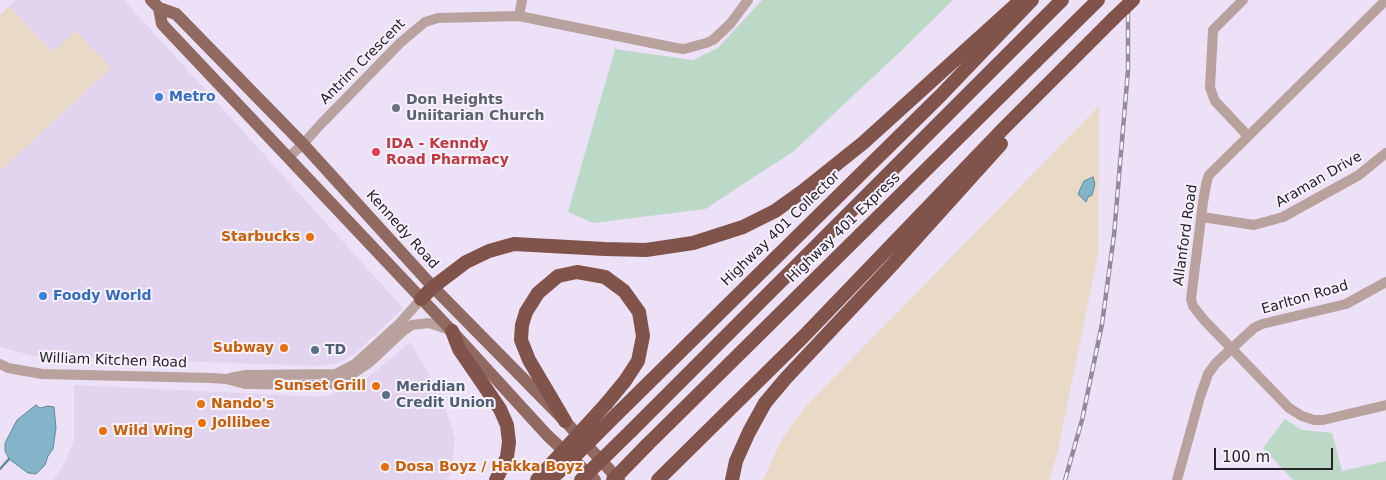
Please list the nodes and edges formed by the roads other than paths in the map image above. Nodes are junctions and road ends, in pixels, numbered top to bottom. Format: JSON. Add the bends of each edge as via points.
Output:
{"nodes":[{"id":1,"x":522,"y":0,"type":"edge"},
{"id":2,"x":748,"y":0,"type":"edge"},
{"id":3,"x":1022,"y":0,"type":"edge"},
{"id":4,"x":1032,"y":0,"type":"edge"},
{"id":5,"x":1062,"y":0,"type":"edge"},
{"id":6,"x":1098,"y":0,"type":"edge"},
{"id":7,"x":1133,"y":0,"type":"edge"},
{"id":8,"x":1243,"y":0,"type":"edge"},
{"id":9,"x":1386,"y":0,"type":"edge"},
{"id":10,"x":155,"y":4,"type":"edge"},
{"id":11,"x":519,"y":16,"type":"junction"},
{"id":12,"x":1047,"y":84,"type":"junction"},
{"id":13,"x":1248,"y":136,"type":"junction"},
{"id":14,"x":303,"y":144,"type":"junction"},
{"id":15,"x":1386,"y":153,"type":"edge"},
{"id":16,"x":289,"y":157,"type":"junction"},
{"id":17,"x":1202,"y":217,"type":"junction"},
{"id":18,"x":1386,"y":282,"type":"edge"},
{"id":19,"x":433,"y":287,"type":"junction"},
{"id":20,"x":421,"y":299,"type":"junction"},
{"id":21,"x":452,"y":331,"type":"junction"},
{"id":22,"x":1232,"y":349,"type":"junction"},
{"id":23,"x":0,"y":364,"type":"edge"},
{"id":24,"x":226,"y":379,"type":"junction"},
{"id":25,"x":1386,"y":405,"type":"edge"},
{"id":26,"x":565,"y":421,"type":"junction"},
{"id":27,"x":558,"y":465,"type":"junction"},
{"id":28,"x":664,"y":476,"type":"edge"},
{"id":29,"x":496,"y":480,"type":"edge"},
{"id":30,"x":536,"y":480,"type":"edge"},
{"id":31,"x":550,"y":480,"type":"edge"},
{"id":32,"x":581,"y":480,"type":"edge"},
{"id":33,"x":595,"y":480,"type":"edge"},
{"id":34,"x":613,"y":480,"type":"edge"},
{"id":35,"x":619,"y":480,"type":"edge"},
{"id":36,"x":732,"y":480,"type":"edge"},
{"id":37,"x":1177,"y":480,"type":"edge"}],
"edges":[{"from":1,"to":11,"type":"street"},
{"from":2,"to":11,"type":"street","name":"Antrim Crescent","via":[[713,40],[684,48]]},
{"from":3,"to":19,"type":"highway","via":[[856,149],[775,211],[743,227],[693,243],[646,250],[514,244],[466,262]]},
{"from":4,"to":27,"type":"highway","name":"Highway 401 Collector","bridge":true,"via":[[940,96],[617,414]]},
{"from":5,"to":32,"type":"highway","name":"Highway 401 Express","bridge":true},
{"from":6,"to":34,"type":"highway","name":"Highway 401 Express","bridge":true},
{"from":7,"to":12,"type":"highway","bridge":true},
{"from":8,"to":13,"type":"street","via":[[1213,30],[1210,88],[1214,101]]},
{"from":9,"to":13,"type":"street","name":"Allanford Road"},
{"from":10,"to":14,"type":"main road","name":"Kennedy Road","via":[[176,14]]},
{"from":10,"to":16,"type":"main road","name":"Kennedy Road","via":[[162,24]]},
{"from":11,"to":14,"type":"street","name":"Antrim Crescent","via":[[438,18],[425,22],[400,43]]},
{"from":12,"to":28,"type":"highway"},
{"from":12,"to":36,"type":"highway","via":[[1031,111],[765,403],[748,432]]},
{"from":13,"to":17,"type":"street","name":"Allanford Road","via":[[1209,175]]},
{"from":14,"to":16,"type":"street","name":"Antrim Crescent"},
{"from":14,"to":19,"type":"main road","name":"Kennedy Road"},
{"from":15,"to":17,"type":"street","name":"Araman Drive","via":[[1359,175],[1283,217],[1254,225]]},
{"from":16,"to":20,"type":"main road","name":"Kennedy Road"},
{"from":17,"to":22,"type":"street","name":"Allanford Road","via":[[1191,299],[1198,313]]},
{"from":18,"to":22,"type":"street","name":"Earlton Road","via":[[1346,304],[1262,324]]},
{"from":19,"to":20,"type":"highway"},
{"from":19,"to":26,"type":"main road","name":"Kennedy Road"},
{"from":20,"to":21,"type":"main road","name":"Kennedy Road"},
{"from":20,"to":24,"type":"street","name":"William Kitchen Road","via":[[355,364],[336,374],[246,375]]},
{"from":21,"to":24,"type":"street","name":"William Kitchen Road","via":[[429,323],[412,326],[370,362],[345,379],[328,385],[245,384]]},
{"from":21,"to":29,"type":"highway","via":[[459,349],[490,392],[507,425],[507,457]]},
{"from":21,"to":33,"type":"main road","name":"Kennedy Road","via":[[547,435]]},
{"from":22,"to":25,"type":"street","name":"Allanford Road","via":[[1289,408],[1302,416],[1322,420]]},
{"from":22,"to":37,"type":"street","name":"Earlton Road","via":[[1208,374]]},
{"from":23,"to":24,"type":"street","name":"William Kitchen Road","via":[[42,374]]},
{"from":26,"to":27,"type":"highway","bridge":true,"via":[[529,360],[521,340],[522,325],[538,293],[558,276],[577,272],[605,277],[624,291],[639,312],[643,336],[638,360],[625,381]]},
{"from":26,"to":35,"type":"main road","name":"Kennedy Road"},
{"from":27,"to":30,"type":"highway"},
{"from":27,"to":31,"type":"highway","name":"Highway 401 Collector"}]}
